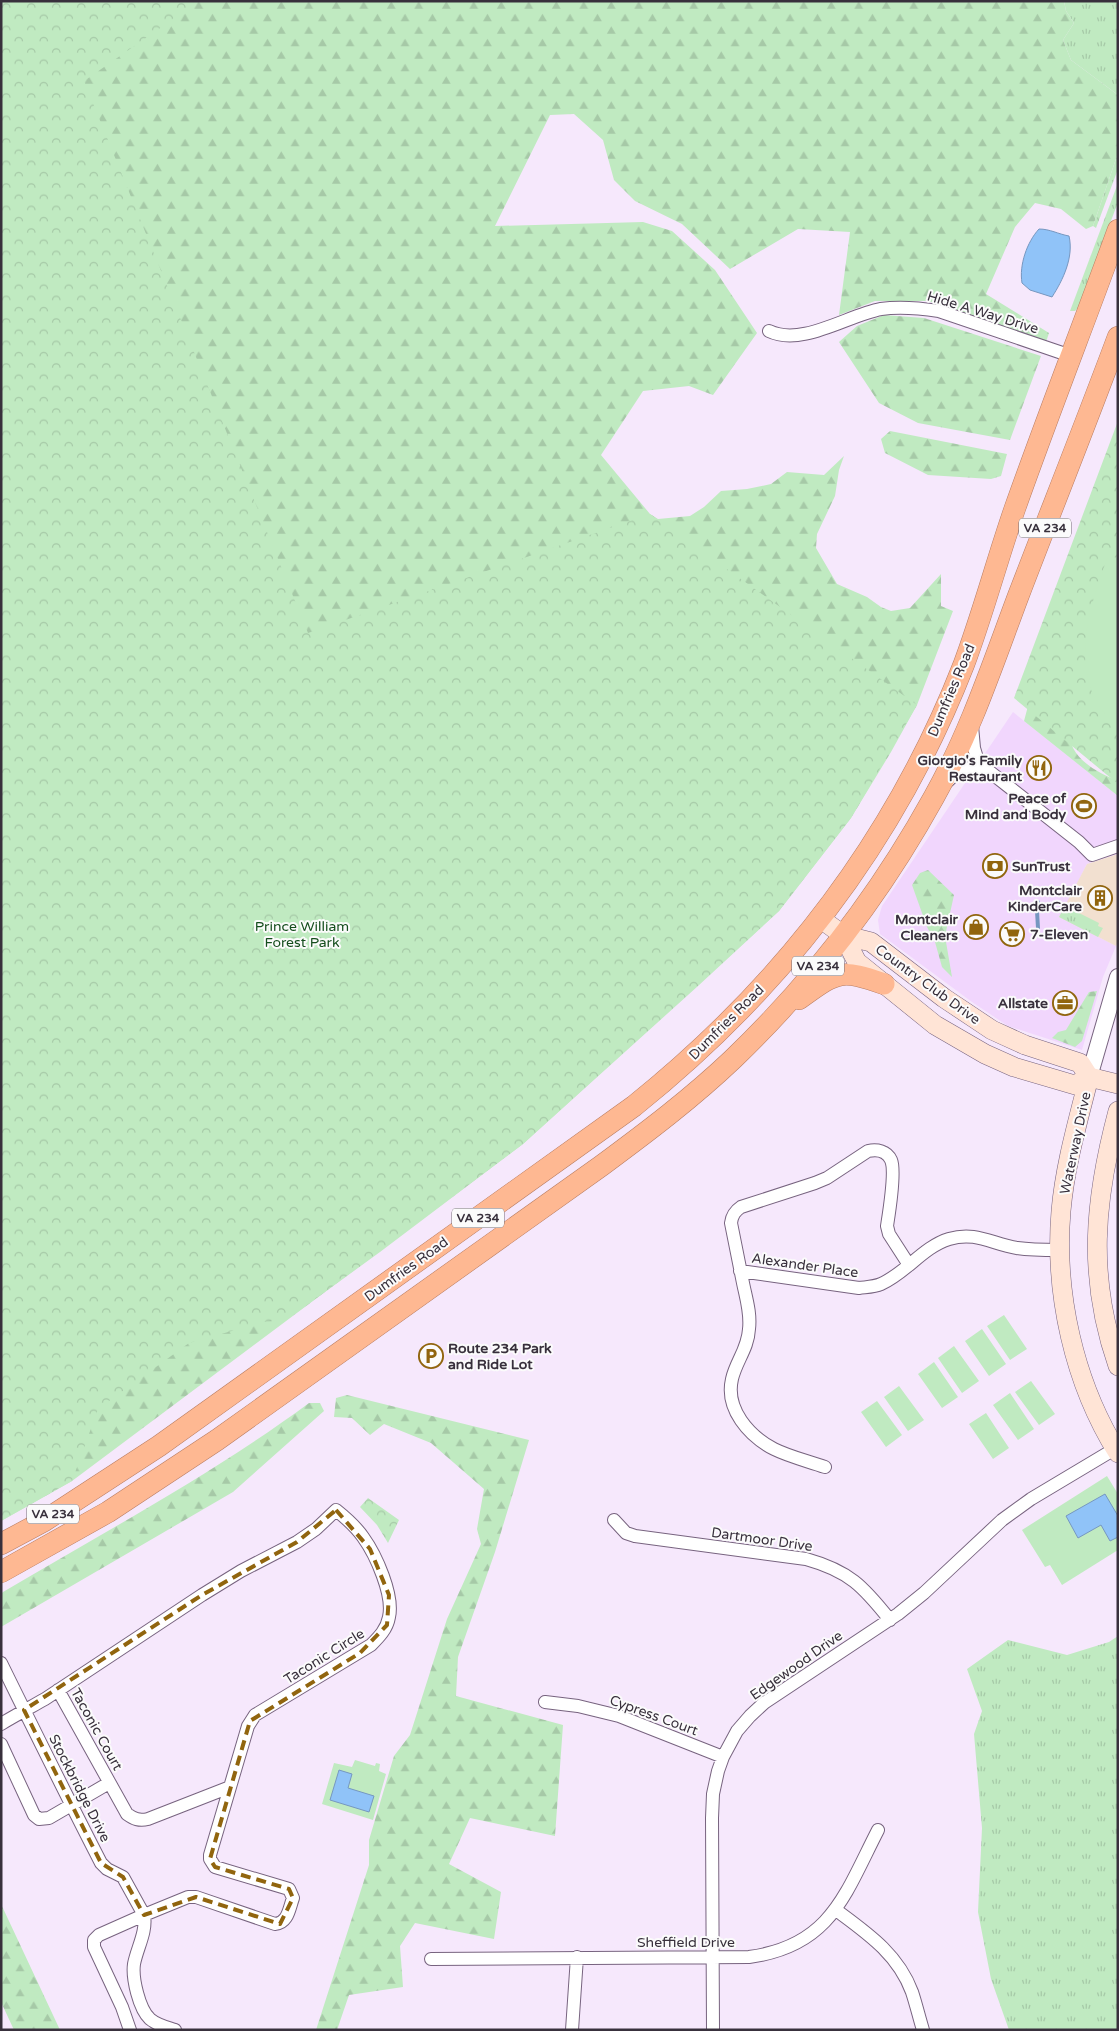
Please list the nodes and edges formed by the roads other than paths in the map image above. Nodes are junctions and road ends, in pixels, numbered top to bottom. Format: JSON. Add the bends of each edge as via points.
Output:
{"nodes":[{"id":1,"x":1118,"y":230,"type":"edge"},
{"id":2,"x":769,"y":331,"type":"dead end"},
{"id":3,"x":1118,"y":337,"type":"edge"},
{"id":4,"x":1071,"y":356,"type":"junction"},
{"id":5,"x":971,"y":719,"type":"junction"},
{"id":6,"x":985,"y":768,"type":"junction"},
{"id":7,"x":936,"y":794,"type":"junction"},
{"id":8,"x":1118,"y":846,"type":"edge"},
{"id":9,"x":821,"y":919,"type":"junction"},
{"id":10,"x":843,"y":935,"type":"junction"},
{"id":11,"x":1118,"y":977,"type":"edge"},
{"id":12,"x":884,"y":984,"type":"junction"},
{"id":13,"x":773,"y":1018,"type":"junction"},
{"id":14,"x":1089,"y":1077,"type":"junction"},
{"id":15,"x":1118,"y":1084,"type":"edge"},
{"id":16,"x":1118,"y":1111,"type":"edge"},
{"id":17,"x":1059,"y":1250,"type":"junction"},
{"id":18,"x":412,"y":1265,"type":"junction"},
{"id":19,"x":909,"y":1265,"type":"junction"},
{"id":20,"x":740,"y":1271,"type":"junction"},
{"id":21,"x":428,"y":1290,"type":"junction"},
{"id":22,"x":1118,"y":1366,"type":"edge"},
{"id":23,"x":1117,"y":1449,"type":"edge"},
{"id":24,"x":825,"y":1467,"type":"dead end"},
{"id":25,"x":614,"y":1520,"type":"dead end"},
{"id":26,"x":1,"y":1544,"type":"edge"},
{"id":27,"x":1,"y":1572,"type":"edge"},
{"id":28,"x":890,"y":1620,"type":"junction"},
{"id":29,"x":1,"y":1663,"type":"edge"},
{"id":30,"x":58,"y":1690,"type":"junction"},
{"id":31,"x":544,"y":1702,"type":"dead end"},
{"id":32,"x":24,"y":1710,"type":"junction"},
{"id":33,"x":1,"y":1724,"type":"edge"},
{"id":34,"x":1,"y":1744,"type":"edge"},
{"id":35,"x":723,"y":1757,"type":"junction"},
{"id":36,"x":109,"y":1783,"type":"junction"},
{"id":37,"x":230,"y":1787,"type":"junction"},
{"id":38,"x":71,"y":1805,"type":"junction"},
{"id":39,"x":878,"y":1830,"type":"dead end"},
{"id":40,"x":836,"y":1910,"type":"junction"},
{"id":41,"x":144,"y":1915,"type":"junction"},
{"id":42,"x":577,"y":1957,"type":"junction"},
{"id":43,"x":714,"y":1957,"type":"junction"},
{"id":44,"x":430,"y":1959,"type":"dead end"},
{"id":45,"x":130,"y":2030,"type":"edge"},
{"id":46,"x":175,"y":2030,"type":"edge"},
{"id":47,"x":572,"y":2030,"type":"edge"},
{"id":48,"x":713,"y":2030,"type":"edge"},
{"id":49,"x":923,"y":2030,"type":"edge"}],
"edges":[{"from":1,"to":4,"type":"highway","name":"Dumfries Road","number":"VA 234"},
{"from":2,"to":4,"type":"street","name":"Hide A Way Drive","via":[[781,335],[801,334],[881,309],[920,308],[939,311]]},
{"from":3,"to":5,"type":"highway","name":"Dumfries Road","number":"VA 234"},
{"from":4,"to":9,"type":"highway","name":"Dumfries Road","number":"VA 234","via":[[963,665],[940,720],[888,818]]},
{"from":5,"to":6,"type":"street","via":[[974,748]]},
{"from":5,"to":7,"type":"highway","name":"Dumfries Road","number":"VA 234"},
{"from":6,"to":7,"type":"street","via":[[965,768],[954,774]]},
{"from":6,"to":8,"type":"street","via":[[1092,855]]},
{"from":7,"to":10,"type":"highway","name":"Dumfries Road","number":"VA 234","via":[[880,885]]},
{"from":9,"to":10,"type":"main road","name":"Country Club Drive"},
{"from":9,"to":18,"type":"highway","name":"Dumfries Road","number":"VA 234","via":[[741,1010],[673,1075]]},
{"from":10,"to":12,"type":"main road","name":"Country Club Drive","via":[[857,962]]},
{"from":10,"to":13,"type":"highway","name":"Dumfries Road","number":"VA 234"},
{"from":10,"to":14,"type":"main road","name":"Country Club Drive","via":[[871,942],[992,1030],[1080,1063]]},
{"from":11,"to":14,"type":"street","name":"Waterway Drive"},
{"from":12,"to":13,"type":"highway","via":[[855,974],[834,976]]},
{"from":12,"to":14,"type":"main road","name":"Country Club Drive","via":[[935,1025],[985,1054],[1038,1075],[1075,1084]]},
{"from":13,"to":21,"type":"highway","name":"Dumfries Road","number":"VA 234","via":[[731,1061],[662,1120]]},
{"from":14,"to":15,"type":"main road","name":"Country Club Drive"},
{"from":14,"to":17,"type":"main road","name":"Waterway Drive","via":[[1065,1178]]},
{"from":16,"to":22,"type":"main road","via":[[1101,1183],[1096,1250],[1102,1313]]},
{"from":17,"to":19,"type":"street","name":"Alexander Place","via":[[1016,1248],[964,1236],[936,1246]]},
{"from":17,"to":23,"type":"main road","name":"Waterway Drive","via":[[1062,1291],[1075,1354],[1090,1397]]},
{"from":18,"to":21,"type":"highway"},
{"from":18,"to":26,"type":"highway","name":"Dumfries Road","number":"VA 234","via":[[159,1446],[44,1521]]},
{"from":19,"to":20,"type":"street","name":"Alexander Place","via":[[881,1284],[858,1288]]},
{"from":19,"to":20,"type":"street","via":[[887,1226],[891,1160],[882,1151],[875,1150],[868,1151],[820,1181],[741,1206],[731,1223]]},
{"from":20,"to":24,"type":"street","via":[[749,1329],[746,1347],[731,1380],[730,1391],[736,1414],[753,1435],[774,1449]]},
{"from":21,"to":27,"type":"highway","name":"Dumfries Road","number":"VA 234","via":[[217,1440],[108,1512]]},
{"from":23,"to":28,"type":"street","name":"Edgewood Drive","via":[[1031,1499],[1002,1520],[924,1594]]},
{"from":25,"to":28,"type":"street","name":"Dartmoor Drive","via":[[626,1533],[635,1536],[806,1559],[827,1565],[857,1582]]},
{"from":28,"to":35,"type":"street","name":"Edgewood Drive","via":[[764,1703],[737,1731]]},
{"from":29,"to":32,"type":"street","name":"Stockbridge Drive"},
{"from":30,"to":32,"type":"street","name":"Taconic Circle"},
{"from":30,"to":36,"type":"street","name":"Taconic Court"},
{"from":30,"to":37,"type":"street","name":"Taconic Circle","via":[[202,1595],[297,1542],[336,1510],[354,1525],[370,1549],[389,1595],[387,1625],[381,1636],[360,1653],[255,1715],[248,1726]]},
{"from":31,"to":35,"type":"street","name":"Cypress Court","via":[[619,1716]]},
{"from":32,"to":33,"type":"street","name":"Taconic Circle"},
{"from":32,"to":38,"type":"street","name":"Stockbridge Drive"},
{"from":34,"to":38,"type":"street","name":"Taconic Court","via":[[34,1815],[44,1819]]},
{"from":35,"to":43,"type":"street","name":"Edgewood Drive","via":[[712,1818]]},
{"from":36,"to":37,"type":"street","name":"Taconic Court","via":[[128,1814],[141,1820]]},
{"from":36,"to":38,"type":"street","name":"Taconic Court"},
{"from":37,"to":41,"type":"street","name":"Taconic Circle","via":[[210,1859],[215,1867],[289,1889],[293,1898],[285,1920],[275,1924],[196,1897],[188,1897]]},
{"from":38,"to":41,"type":"street","name":"Stockbridge Drive","via":[[101,1863],[123,1877]]},
{"from":39,"to":40,"type":"street","name":"Sheffield Drive"},
{"from":40,"to":43,"type":"street","name":"Sheffield Drive","via":[[811,1936],[783,1950],[750,1957]]},
{"from":40,"to":49,"type":"street","via":[[871,1936],[898,1964],[912,1992]]},
{"from":41,"to":45,"type":"street","name":"Taconic Circle","via":[[98,1935],[94,1940],[94,1947]]},
{"from":41,"to":46,"type":"street","via":[[145,1928],[133,1977],[148,2017]]},
{"from":42,"to":43,"type":"street","name":"Sheffield Drive"},
{"from":42,"to":44,"type":"street","name":"Sheffield Drive"},
{"from":42,"to":47,"type":"street"},
{"from":43,"to":48,"type":"street","name":"Edgewood Drive"}]}
